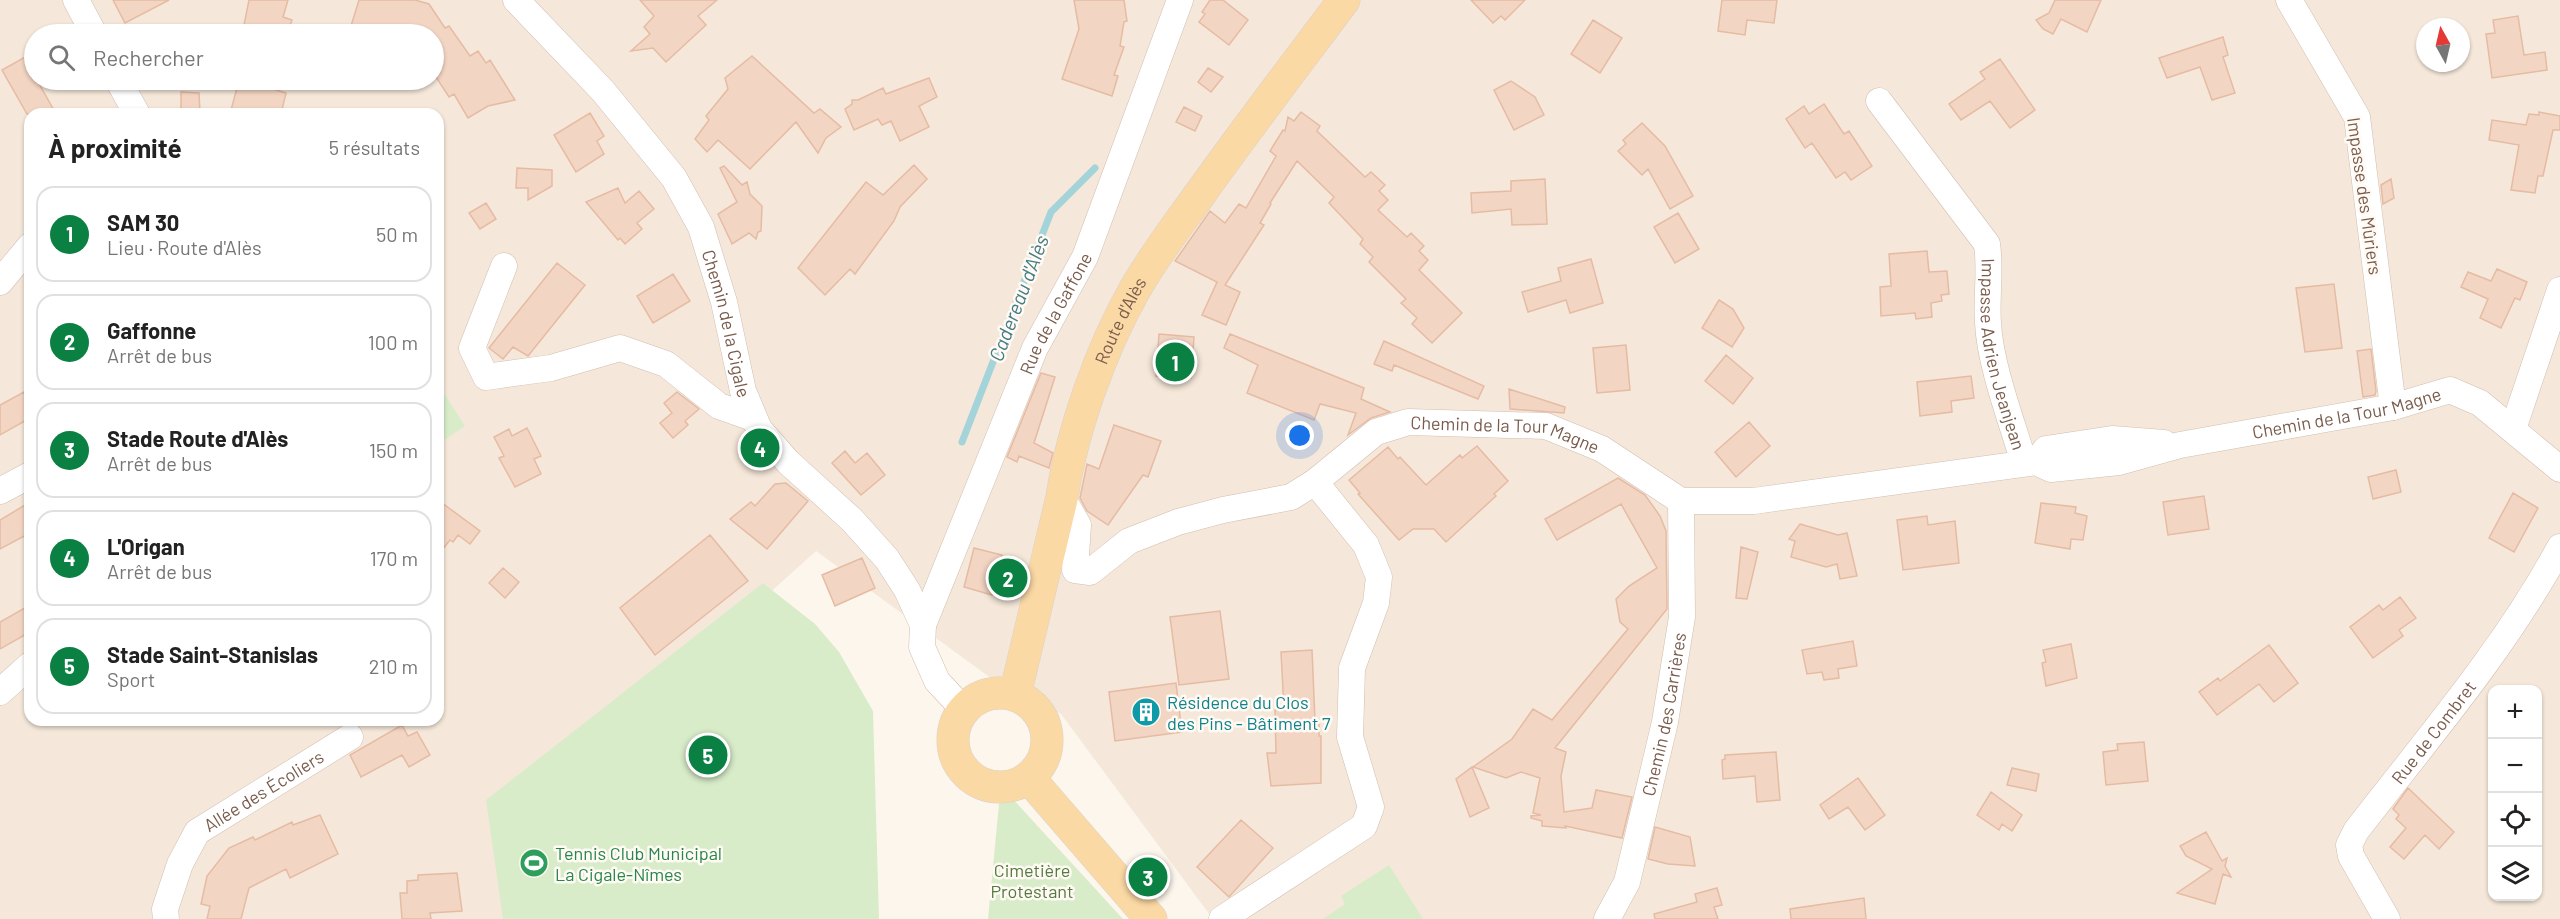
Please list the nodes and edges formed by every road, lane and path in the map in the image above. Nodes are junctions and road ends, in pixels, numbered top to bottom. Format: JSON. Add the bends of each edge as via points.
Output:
{"nodes":[{"id":1,"x":76,"y":0,"type":"edge"},
{"id":2,"x":516,"y":0,"type":"edge"},
{"id":3,"x":1180,"y":0,"type":"edge"},
{"id":4,"x":1344,"y":0,"type":"edge"},
{"id":5,"x":2289,"y":0,"type":"edge"},
{"id":6,"x":89,"y":24,"type":"edge"},
{"id":7,"x":123,"y":90,"type":"edge"},
{"id":8,"x":1879,"y":101,"type":"dead end"},
{"id":9,"x":133,"y":108,"type":"edge"},
{"id":10,"x":24,"y":253,"type":"edge"},
{"id":11,"x":504,"y":266,"type":"dead end"},
{"id":12,"x":0,"y":282,"type":"edge"},
{"id":13,"x":2560,"y":290,"type":"edge"},
{"id":14,"x":2393,"y":407,"type":"junction"},
{"id":15,"x":753,"y":418,"type":"junction"},
{"id":16,"x":2513,"y":429,"type":"junction"},
{"id":17,"x":2030,"y":463,"type":"junction"},
{"id":18,"x":2560,"y":470,"type":"edge"},
{"id":19,"x":24,"y":478,"type":"edge"},
{"id":20,"x":1315,"y":482,"type":"junction"},
{"id":21,"x":0,"y":491,"type":"edge"},
{"id":22,"x":1062,"y":497,"type":"junction"},
{"id":23,"x":1681,"y":501,"type":"junction"},
{"id":24,"x":2560,"y":547,"type":"edge"},
{"id":25,"x":923,"y":625,"type":"junction"},
{"id":26,"x":24,"y":670,"type":"edge"},
{"id":27,"x":0,"y":692,"type":"edge"},
{"id":28,"x":1015,"y":695,"type":"junction"},
{"id":29,"x":964,"y":710,"type":"junction"},
{"id":30,"x":350,"y":737,"type":"dead end"},
{"id":31,"x":1029,"y":778,"type":"junction"},
{"id":32,"x":166,"y":919,"type":"edge"},
{"id":33,"x":1150,"y":919,"type":"edge"},
{"id":34,"x":1221,"y":919,"type":"edge"},
{"id":35,"x":1607,"y":919,"type":"edge"},
{"id":36,"x":2387,"y":919,"type":"edge"}],
"edges":[{"from":1,"to":6,"type":"street"},
{"from":2,"to":15,"type":"street","name":"Chemin de la Cigale","via":[[603,91],[674,178],[701,227]]},
{"from":3,"to":25,"type":"street","name":"Rue de la Gaffone","via":[[1085,257],[1035,348]]},
{"from":4,"to":22,"type":"main road","name":"Route d'Alès","via":[[1238,141],[1134,291],[1084,409],[1066,468]]},
{"from":5,"to":14,"type":"street","name":"Impasse des Mûriers","via":[[2356,117]]},
{"from":7,"to":9,"type":"street"},
{"from":8,"to":17,"type":"street","name":"Impasse Adrien Jeanjean","via":[[1987,244],[1991,346]]},
{"from":10,"to":12,"type":"street"},
{"from":11,"to":15,"type":"street","via":[[472,348],[486,377],[550,368],[620,348],[666,364],[719,406]]},
{"from":13,"to":16,"type":"street"},
{"from":14,"to":16,"type":"street","name":"Chemin de la Tour Magne","via":[[2450,390],[2480,403]]},
{"from":14,"to":17,"type":"street","name":"Chemin de la Tour Magne","via":[[2180,445],[2112,439],[2046,449]]},
{"from":15,"to":25,"type":"street","name":"Chemin de la Cigale","via":[[788,462],[852,520],[887,559]]},
{"from":16,"to":18,"type":"street","name":"Chemin de la Tour Magne"},
{"from":17,"to":23,"type":"street","name":"Chemin de la Tour Magne","via":[[1754,501]]},
{"from":19,"to":21,"type":"street"},
{"from":20,"to":22,"type":"street","name":"Chemin de la Tour Magne","via":[[1291,497],[1190,519],[1129,541],[1090,572],[1075,570],[1078,525]]},
{"from":20,"to":23,"type":"street","name":"Chemin de la Tour Magne","via":[[1376,432],[1408,422],[1546,426],[1602,449]]},
{"from":20,"to":34,"type":"street","via":[[1366,545],[1379,577],[1376,603],[1352,668],[1350,737],[1371,807],[1364,826]]},
{"from":22,"to":28,"type":"main road","name":"Route d'Alès"},
{"from":23,"to":35,"type":"street","name":"Chemin des Carrières","via":[[1682,617],[1665,722],[1627,882]]},
{"from":24,"to":36,"type":"street","name":"Rue de Combret","via":[[2534,595],[2356,831],[2349,846]]},
{"from":25,"to":29,"type":"street","name":"Chemin de la Cigale","via":[[922,647],[937,681]]},
{"from":26,"to":27,"type":"street"},
{"from":28,"to":29,"type":"main road","via":[[987,695]]},
{"from":28,"to":31,"type":"main road","via":[[1039,712],[1048,740],[1039,768]]},
{"from":29,"to":31,"type":"main road","via":[[953,745],[966,772],[989,786],[1017,785]]},
{"from":30,"to":32,"type":"street","name":"Allée des Écoliers","via":[[197,832],[180,864],[165,909]]},
{"from":31,"to":33,"type":"main road"}]}
